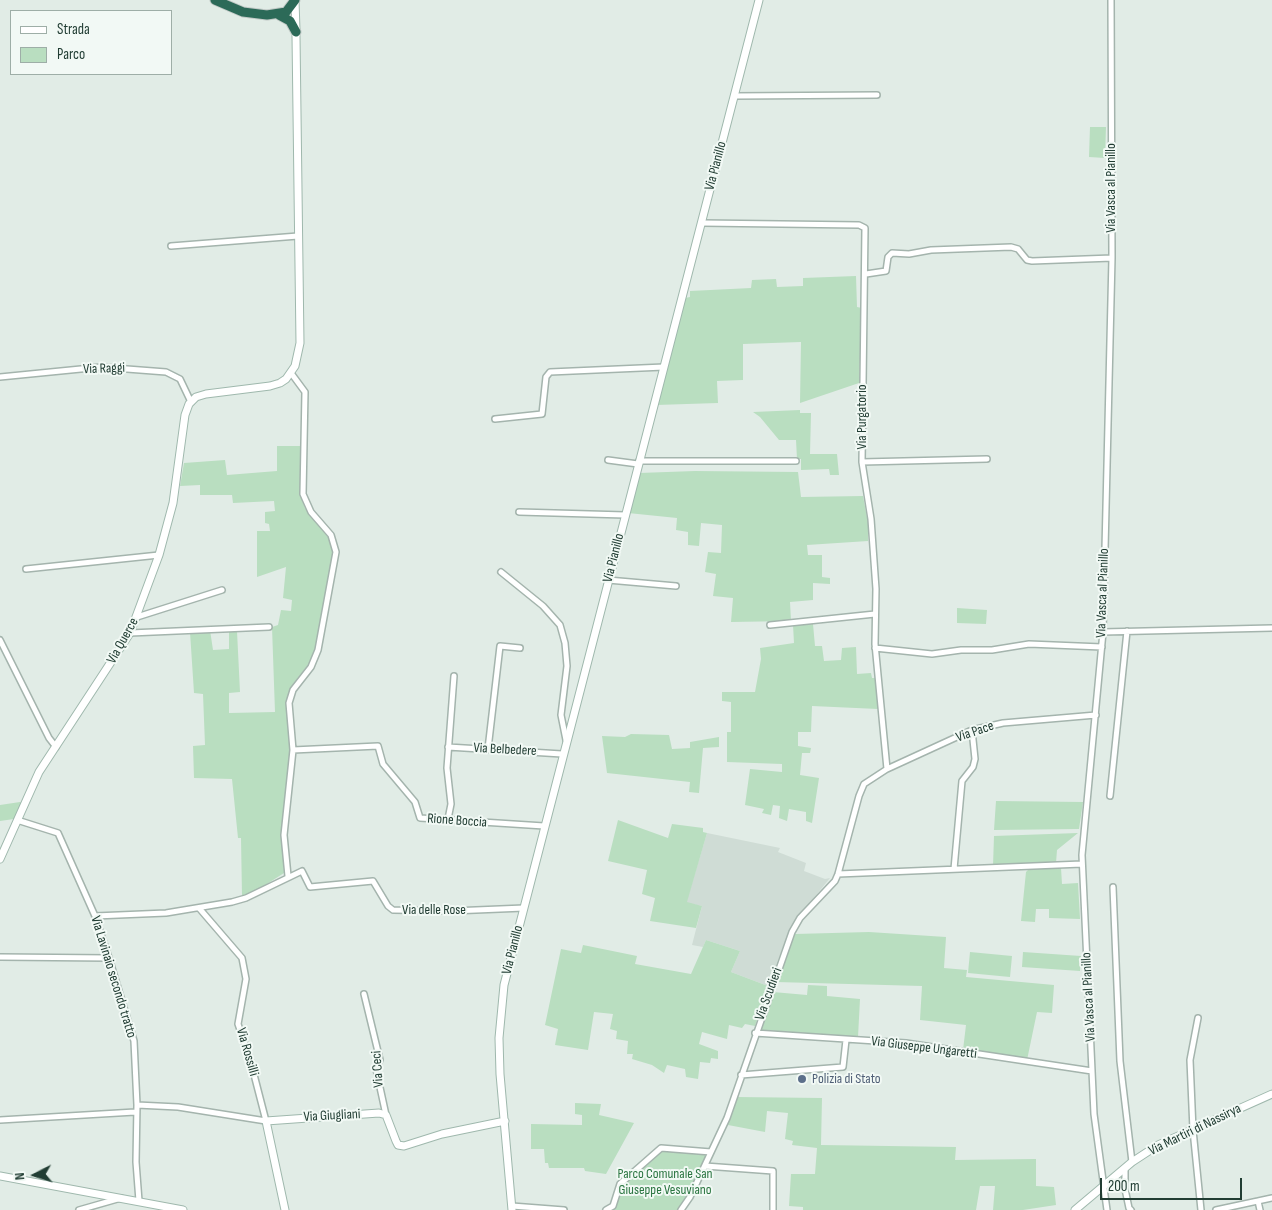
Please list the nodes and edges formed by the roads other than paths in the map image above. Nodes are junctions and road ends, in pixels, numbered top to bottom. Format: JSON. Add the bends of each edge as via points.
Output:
{"nodes":[{"id":1,"x":215,"y":0,"type":"edge"},
{"id":2,"x":295,"y":0,"type":"edge"},
{"id":3,"x":758,"y":0,"type":"edge"},
{"id":4,"x":1111,"y":0,"type":"edge"},
{"id":5,"x":278,"y":15,"type":"junction"},
{"id":6,"x":296,"y":34,"type":"junction"},
{"id":7,"x":877,"y":95,"type":"dead end"},
{"id":8,"x":734,"y":96,"type":"junction"},
{"id":9,"x":702,"y":223,"type":"junction"},
{"id":10,"x":298,"y":236,"type":"junction"},
{"id":11,"x":171,"y":246,"type":"dead end"},
{"id":12,"x":1112,"y":258,"type":"junction"},
{"id":13,"x":866,"y":274,"type":"junction"},
{"id":14,"x":664,"y":367,"type":"junction"},
{"id":15,"x":291,"y":373,"type":"junction"},
{"id":16,"x":0,"y":377,"type":"edge"},
{"id":17,"x":191,"y":402,"type":"junction"},
{"id":18,"x":495,"y":419,"type":"dead end"},
{"id":19,"x":987,"y":459,"type":"dead end"},
{"id":20,"x":608,"y":460,"type":"dead end"},
{"id":21,"x":796,"y":461,"type":"dead end"},
{"id":22,"x":638,"y":462,"type":"junction"},
{"id":23,"x":862,"y":462,"type":"junction"},
{"id":24,"x":519,"y":512,"type":"dead end"},
{"id":25,"x":625,"y":515,"type":"junction"},
{"id":26,"x":159,"y":555,"type":"junction"},
{"id":27,"x":26,"y":569,"type":"dead end"},
{"id":28,"x":501,"y":572,"type":"dead end"},
{"id":29,"x":608,"y":580,"type":"junction"},
{"id":30,"x":676,"y":586,"type":"dead end"},
{"id":31,"x":222,"y":590,"type":"dead end"},
{"id":32,"x":874,"y":614,"type":"junction"},
{"id":33,"x":137,"y":617,"type":"junction"},
{"id":34,"x":770,"y":625,"type":"dead end"},
{"id":35,"x":268,"y":627,"type":"dead end"},
{"id":36,"x":1272,"y":628,"type":"edge"},
{"id":37,"x":1127,"y":631,"type":"junction"},
{"id":38,"x":1103,"y":632,"type":"junction"},
{"id":39,"x":130,"y":633,"type":"junction"},
{"id":40,"x":0,"y":640,"type":"edge"},
{"id":41,"x":1102,"y":647,"type":"junction"},
{"id":42,"x":520,"y":648,"type":"dead end"},
{"id":43,"x":875,"y":648,"type":"junction"},
{"id":44,"x":454,"y":676,"type":"dead end"},
{"id":45,"x":1096,"y":715,"type":"junction"},
{"id":46,"x":972,"y":730,"type":"junction"},
{"id":47,"x":566,"y":740,"type":"junction"},
{"id":48,"x":56,"y":747,"type":"junction"},
{"id":49,"x":448,"y":747,"type":"junction"},
{"id":50,"x":488,"y":749,"type":"junction"},
{"id":51,"x":293,"y":750,"type":"junction"},
{"id":52,"x":562,"y":754,"type":"junction"},
{"id":53,"x":887,"y":769,"type":"junction"},
{"id":54,"x":864,"y":784,"type":"joint"},
{"id":55,"x":1110,"y":796,"type":"dead end"},
{"id":56,"x":448,"y":819,"type":"junction"},
{"id":57,"x":17,"y":820,"type":"junction"},
{"id":58,"x":544,"y":826,"type":"junction"},
{"id":59,"x":0,"y":859,"type":"edge"},
{"id":60,"x":1082,"y":864,"type":"junction"},
{"id":61,"x":954,"y":869,"type":"junction"},
{"id":62,"x":838,"y":874,"type":"junction"},
{"id":63,"x":288,"y":876,"type":"junction"},
{"id":64,"x":1113,"y":887,"type":"dead end"},
{"id":65,"x":199,"y":908,"type":"junction"},
{"id":66,"x":524,"y":908,"type":"junction"},
{"id":67,"x":95,"y":916,"type":"junction"},
{"id":68,"x":0,"y":957,"type":"edge"},
{"id":69,"x":109,"y":958,"type":"junction"},
{"id":70,"x":364,"y":994,"type":"dead end"},
{"id":71,"x":1198,"y":1018,"type":"dead end"},
{"id":72,"x":755,"y":1033,"type":"junction"},
{"id":73,"x":846,"y":1040,"type":"junction"},
{"id":74,"x":1092,"y":1071,"type":"junction"},
{"id":75,"x":741,"y":1075,"type":"junction"},
{"id":76,"x":1272,"y":1094,"type":"edge"},
{"id":77,"x":137,"y":1105,"type":"junction"},
{"id":78,"x":135,"y":1112,"type":"junction"},
{"id":79,"x":386,"y":1115,"type":"junction"},
{"id":80,"x":0,"y":1120,"type":"edge"},
{"id":81,"x":266,"y":1121,"type":"junction"},
{"id":82,"x":505,"y":1121,"type":"junction"},
{"id":83,"x":1193,"y":1130,"type":"junction"},
{"id":84,"x":711,"y":1152,"type":"junction"},
{"id":85,"x":1132,"y":1162,"type":"junction"},
{"id":86,"x":705,"y":1166,"type":"junction"},
{"id":87,"x":1125,"y":1169,"type":"junction"},
{"id":88,"x":0,"y":1176,"type":"edge"},
{"id":89,"x":1104,"y":1185,"type":"junction"},
{"id":90,"x":121,"y":1198,"type":"junction"},
{"id":91,"x":1272,"y":1198,"type":"edge"},
{"id":92,"x":139,"y":1201,"type":"junction"},
{"id":93,"x":1258,"y":1201,"type":"junction"},
{"id":94,"x":512,"y":1208,"type":"edge"},
{"id":95,"x":79,"y":1210,"type":"edge"},
{"id":96,"x":140,"y":1210,"type":"edge"},
{"id":97,"x":183,"y":1210,"type":"edge"},
{"id":98,"x":285,"y":1210,"type":"edge"},
{"id":99,"x":564,"y":1210,"type":"edge"},
{"id":100,"x":606,"y":1210,"type":"edge"},
{"id":101,"x":680,"y":1210,"type":"edge"},
{"id":102,"x":773,"y":1210,"type":"edge"},
{"id":103,"x":1075,"y":1210,"type":"edge"},
{"id":104,"x":1107,"y":1210,"type":"edge"},
{"id":105,"x":1132,"y":1210,"type":"edge"},
{"id":106,"x":1201,"y":1210,"type":"edge"},
{"id":107,"x":1216,"y":1210,"type":"edge"},
{"id":108,"x":1260,"y":1210,"type":"edge"}],
"edges":[{"from":1,"to":5,"type":"highway","via":[[243,12]]},
{"from":2,"to":5,"type":"highway","via":[[289,10]]},
{"from":2,"to":6,"type":"street"},
{"from":3,"to":8,"type":"street","name":"Via Pianillo"},
{"from":4,"to":12,"type":"street","name":"Via Vasca al Pianillo"},
{"from":5,"to":6,"type":"highway","via":[[290,21]]},
{"from":6,"to":10,"type":"street"},
{"from":7,"to":8,"type":"street"},
{"from":8,"to":9,"type":"street","name":"Via Pianillo"},
{"from":9,"to":13,"type":"street","name":"Via Purgatorio","via":[[859,225],[865,228],[866,234]]},
{"from":9,"to":14,"type":"street","name":"Via Pianillo"},
{"from":10,"to":11,"type":"street"},
{"from":10,"to":15,"type":"street","via":[[300,343]]},
{"from":12,"to":13,"type":"street","via":[[1032,261],[1011,247],[931,250],[892,253],[886,272]]},
{"from":12,"to":38,"type":"street","name":"Via Vasca al Pianillo"},
{"from":13,"to":23,"type":"street","name":"Via Purgatorio"},
{"from":14,"to":18,"type":"street","via":[[550,372],[546,378],[542,414]]},
{"from":14,"to":22,"type":"street","name":"Via Pianillo"},
{"from":15,"to":17,"type":"street","via":[[270,386],[206,394]]},
{"from":15,"to":51,"type":"street","via":[[305,392],[303,494],[312,512],[331,535],[336,552],[318,650],[311,667],[293,690],[289,703]]},
{"from":16,"to":17,"type":"street","name":"Via Raggi","via":[[101,367],[166,372],[180,379]]},
{"from":17,"to":26,"type":"street","name":"Via Querce","via":[[185,415],[173,503]]},
{"from":19,"to":23,"type":"street"},
{"from":20,"to":22,"type":"street"},
{"from":21,"to":22,"type":"street"},
{"from":22,"to":25,"type":"street","name":"Via Pianillo"},
{"from":23,"to":32,"type":"street","name":"Via Purgatorio","via":[[871,520],[876,589]]},
{"from":24,"to":25,"type":"street"},
{"from":25,"to":29,"type":"street","name":"Via Pianillo"},
{"from":26,"to":27,"type":"street"},
{"from":26,"to":33,"type":"street","name":"Via Querce"},
{"from":28,"to":47,"type":"street","via":[[543,606],[560,625],[567,666],[561,715]]},
{"from":29,"to":30,"type":"street"},
{"from":29,"to":47,"type":"street","name":"Via Pianillo"},
{"from":31,"to":33,"type":"street"},
{"from":32,"to":34,"type":"street"},
{"from":32,"to":43,"type":"street","name":"Via Purgatorio"},
{"from":33,"to":39,"type":"street","name":"Via Querce"},
{"from":35,"to":39,"type":"street"},
{"from":36,"to":37,"type":"street"},
{"from":37,"to":38,"type":"street"},
{"from":37,"to":55,"type":"street"},
{"from":38,"to":41,"type":"street","name":"Via Vasca al Pianillo"},
{"from":39,"to":48,"type":"street","name":"Via Querce"},
{"from":40,"to":48,"type":"street"},
{"from":41,"to":43,"type":"street","via":[[1029,644],[932,654]]},
{"from":41,"to":45,"type":"street","name":"Via Vasca al Pianillo"},
{"from":42,"to":50,"type":"street","via":[[500,646]]},
{"from":43,"to":53,"type":"street","name":"Via Purgatorio"},
{"from":44,"to":49,"type":"street"},
{"from":45,"to":46,"type":"street","name":"Via Pace","via":[[1003,723]]},
{"from":45,"to":60,"type":"street","name":"Via Vasca al Pianillo"},
{"from":46,"to":53,"type":"street","name":"Via Pace"},
{"from":46,"to":61,"type":"street","via":[[976,759],[962,781]]},
{"from":47,"to":52,"type":"street","name":"Via Pianillo"},
{"from":48,"to":57,"type":"street","name":"Via Querce","via":[[39,772]]},
{"from":49,"to":50,"type":"street","name":"Via Belbedere"},
{"from":49,"to":56,"type":"street","via":[[451,804]]},
{"from":50,"to":52,"type":"street","name":"Via Belbedere"},
{"from":51,"to":56,"type":"street","name":"Rione Boccia","via":[[378,746],[382,764],[415,802],[420,818]]},
{"from":51,"to":63,"type":"street","via":[[284,835]]},
{"from":52,"to":58,"type":"street","name":"Via Pianillo"},
{"from":53,"to":54,"type":"street","name":"Via Pace"},
{"from":54,"to":62,"type":"street","name":"Via Scudieri"},
{"from":56,"to":58,"type":"street","name":"Rione Boccia"},
{"from":57,"to":59,"type":"street","name":"Via Querce"},
{"from":57,"to":67,"type":"street","name":"Via Lavinaio secondo tratto","via":[[58,833]]},
{"from":58,"to":66,"type":"street","name":"Via Pianillo"},
{"from":60,"to":61,"type":"street"},
{"from":60,"to":74,"type":"street","name":"Via Vasca al Pianillo"},
{"from":61,"to":62,"type":"street"},
{"from":62,"to":72,"type":"street","name":"Via Scudieri","via":[[792,932]]},
{"from":63,"to":65,"type":"street","via":[[246,898]]},
{"from":63,"to":66,"type":"street","name":"Via delle Rose","via":[[302,871],[310,887],[373,881],[393,910]]},
{"from":64,"to":85,"type":"street","via":[[1120,1060]]},
{"from":65,"to":67,"type":"street"},
{"from":65,"to":81,"type":"street","name":"Via Rossilli","via":[[242,958],[246,979],[238,1024]]},
{"from":66,"to":82,"type":"street","name":"Via Pianillo","via":[[507,970],[501,1013],[500,1074]]},
{"from":67,"to":69,"type":"street","name":"Via Lavinaio secondo tratto"},
{"from":68,"to":69,"type":"street"},
{"from":69,"to":77,"type":"street","name":"Via Lavinaio secondo tratto","via":[[134,1041]]},
{"from":70,"to":79,"type":"street","name":"Via Ceci","via":[[380,1060],[376,1069]]},
{"from":71,"to":83,"type":"street","via":[[1190,1060]]},
{"from":72,"to":73,"type":"street","name":"Via Giuseppe Ungaretti"},
{"from":72,"to":75,"type":"street","name":"Via Scudieri"},
{"from":73,"to":74,"type":"street","name":"Via Giuseppe Ungaretti","via":[[906,1043]]},
{"from":73,"to":75,"type":"street","via":[[844,1067]]},
{"from":74,"to":89,"type":"street","name":"Via Vasca al Pianillo","via":[[1094,1114]]},
{"from":75,"to":84,"type":"street","name":"Via Scudieri","via":[[727,1118]]},
{"from":76,"to":83,"type":"street","name":"Via Martiri di Nassirya"},
{"from":77,"to":78,"type":"street","name":"Via Lavinaio secondo tratto"},
{"from":77,"to":81,"type":"street","name":"Via Giugliani"},
{"from":78,"to":80,"type":"street"},
{"from":78,"to":92,"type":"street","name":"Via Lavinaio secondo tratto"},
{"from":79,"to":81,"type":"street","name":"Via Giugliani"},
{"from":79,"to":82,"type":"street","via":[[398,1145],[404,1146],[442,1134]]},
{"from":81,"to":98,"type":"street","name":"Via Rossilli"},
{"from":82,"to":94,"type":"street","name":"Via Pianillo"},
{"from":83,"to":85,"type":"street","name":"Via Martiri di Nassirya","via":[[1158,1145]]},
{"from":83,"to":106,"type":"street"},
{"from":84,"to":86,"type":"street","name":"Via Scudieri"},
{"from":84,"to":100,"type":"street","via":[[661,1148],[620,1184],[613,1206]]},
{"from":85,"to":87,"type":"street","name":"Via Martiri di Nassirya"},
{"from":86,"to":101,"type":"street","name":"Via Scudieri"},
{"from":86,"to":102,"type":"street","via":[[773,1171]]},
{"from":87,"to":89,"type":"street","name":"Via Martiri di Nassirya"},
{"from":87,"to":105,"type":"street","via":[[1125,1189]]},
{"from":88,"to":90,"type":"street"},
{"from":89,"to":103,"type":"street","name":"Via Martiri di Nassirya"},
{"from":89,"to":104,"type":"street","name":"Via Vasca al Pianillo"},
{"from":90,"to":92,"type":"street"},
{"from":90,"to":95,"type":"street"},
{"from":91,"to":93,"type":"street"},
{"from":92,"to":96,"type":"street"},
{"from":92,"to":97,"type":"street"},
{"from":93,"to":107,"type":"street"},
{"from":93,"to":108,"type":"street"},
{"from":94,"to":99,"type":"street"}]}
